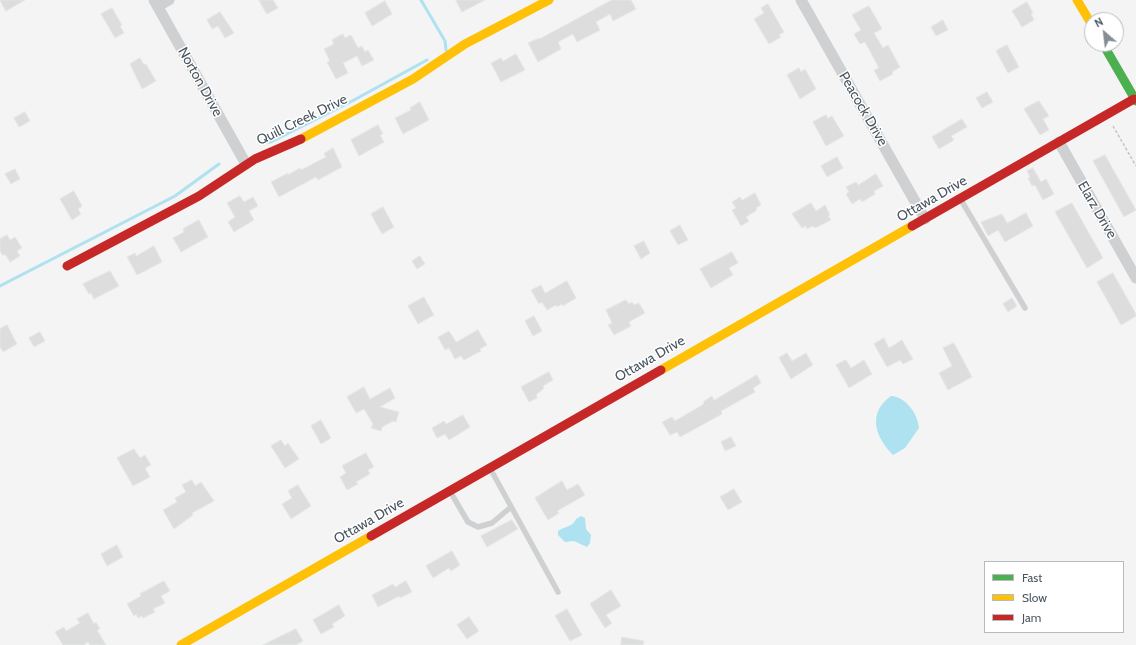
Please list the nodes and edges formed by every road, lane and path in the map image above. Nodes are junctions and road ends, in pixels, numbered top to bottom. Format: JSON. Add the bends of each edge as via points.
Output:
{"nodes":[{"id":1,"x":169,"y":0,"type":"edge"},
{"id":2,"x":549,"y":0,"type":"edge"},
{"id":3,"x":801,"y":0,"type":"edge"},
{"id":4,"x":1077,"y":0,"type":"edge"},
{"id":5,"x":156,"y":3,"type":"edge"},
{"id":6,"x":1084,"y":12,"type":"edge"},
{"id":7,"x":1108,"y":52,"type":"edge"},
{"id":8,"x":1135,"y":100,"type":"edge"},
{"id":9,"x":1112,"y":124,"type":"dead end"},
{"id":10,"x":1059,"y":142,"type":"junction"},
{"id":11,"x":246,"y":164,"type":"junction"},
{"id":12,"x":1136,"y":166,"type":"edge"},
{"id":13,"x":960,"y":199,"type":"junction"},
{"id":14,"x":925,"y":219,"type":"junction"},
{"id":15,"x":67,"y":266,"type":"dead end"},
{"id":16,"x":1136,"y":278,"type":"edge"},
{"id":17,"x":1025,"y":308,"type":"dead end"},
{"id":18,"x":490,"y":468,"type":"junction"},
{"id":19,"x":450,"y":491,"type":"junction"},
{"id":20,"x":512,"y":507,"type":"junction"},
{"id":21,"x":558,"y":592,"type":"dead end"},
{"id":22,"x":181,"y":645,"type":"edge"}],
"edges":[{"from":1,"to":5,"type":"street"},
{"from":2,"to":11,"type":"street","name":"Quill Creek Drive","via":[[465,44],[413,79],[292,144]]},
{"from":3,"to":14,"type":"street","name":"Peacock Drive"},
{"from":4,"to":6,"type":"street"},
{"from":5,"to":11,"type":"street","name":"Norton Drive"},
{"from":7,"to":8,"type":"street"},
{"from":8,"to":10,"type":"street","name":"Ottawa Drive"},
{"from":9,"to":12,"type":"path"},
{"from":10,"to":13,"type":"street","name":"Ottawa Drive"},
{"from":10,"to":16,"type":"street","name":"Elarz Drive"},
{"from":11,"to":15,"type":"street","name":"Quill Creek Drive","via":[[199,196]]},
{"from":13,"to":14,"type":"street","name":"Ottawa Drive"},
{"from":13,"to":17,"type":"lane"},
{"from":14,"to":18,"type":"street","name":"Ottawa Drive"},
{"from":18,"to":19,"type":"street","name":"Ottawa Drive"},
{"from":18,"to":20,"type":"lane"},
{"from":19,"to":20,"type":"lane","via":[[468,522],[474,526],[482,527],[492,523]]},
{"from":19,"to":22,"type":"street","name":"Ottawa Drive"},
{"from":20,"to":21,"type":"lane"}]}
